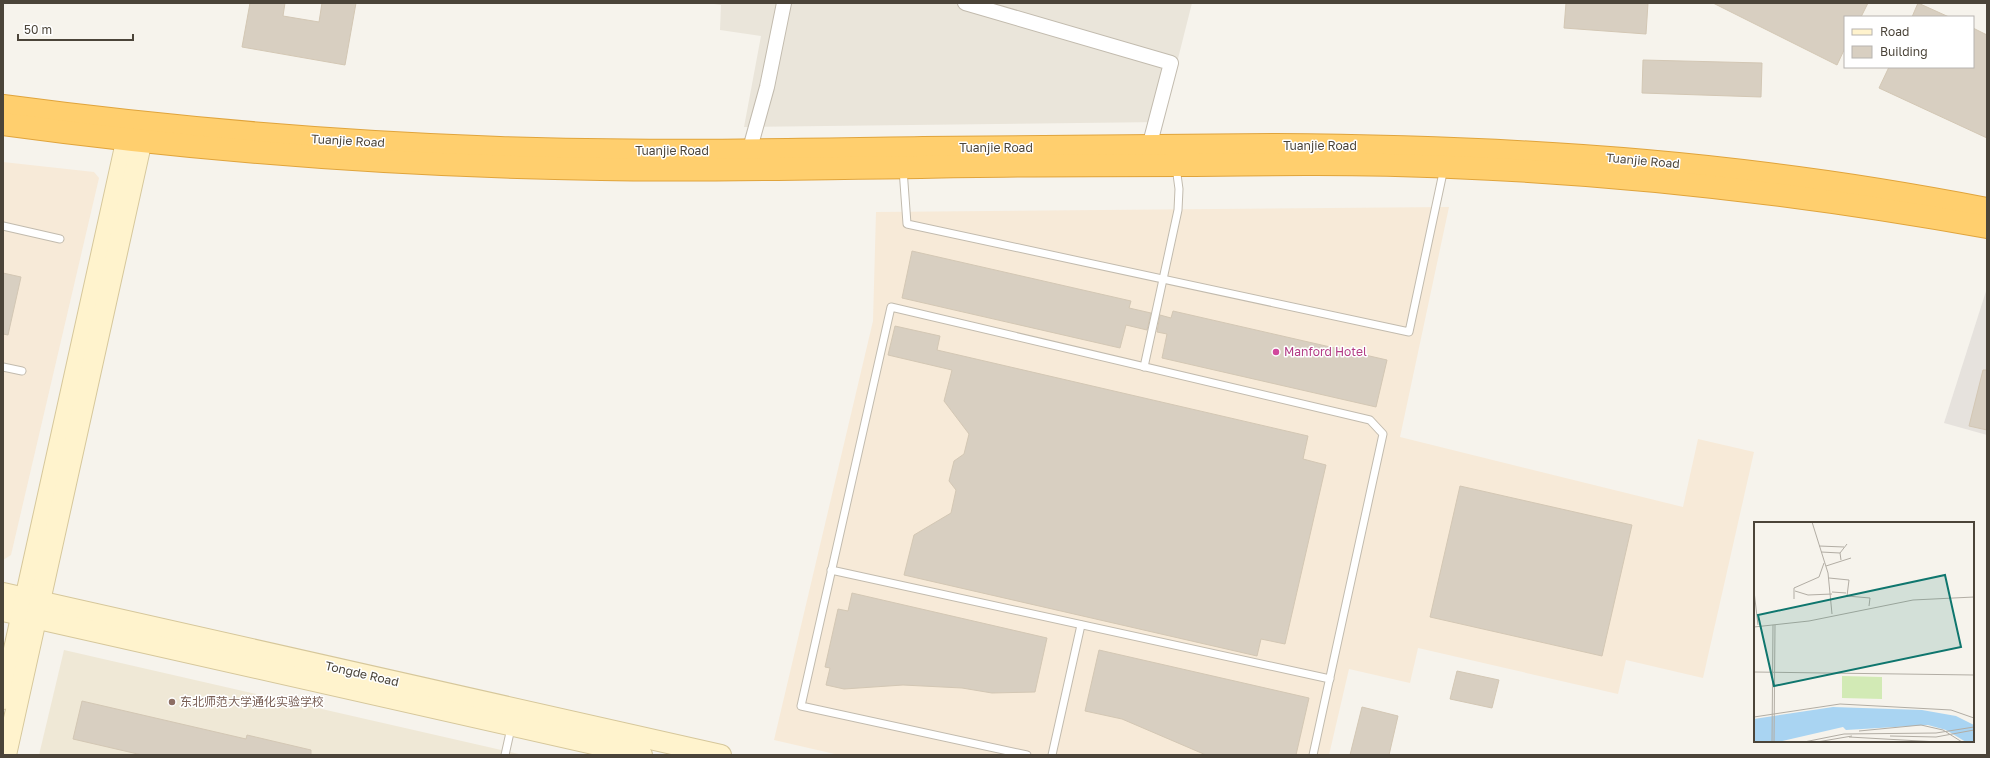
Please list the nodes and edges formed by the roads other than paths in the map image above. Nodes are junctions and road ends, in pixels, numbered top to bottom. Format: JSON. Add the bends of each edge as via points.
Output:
{"nodes":[{"id":1,"x":784,"y":3,"type":"edge"},
{"id":2,"x":965,"y":3,"type":"edge"},
{"id":3,"x":3,"y":106,"type":"edge"},
{"id":4,"x":3,"y":124,"type":"edge"},
{"id":5,"x":136,"y":132,"type":"junction"},
{"id":6,"x":1149,"y":146,"type":"junction"},
{"id":7,"x":749,"y":152,"type":"junction"},
{"id":8,"x":1176,"y":165,"type":"junction"},
{"id":9,"x":1444,"y":166,"type":"junction"},
{"id":10,"x":902,"y":167,"type":"junction"},
{"id":11,"x":1987,"y":209,"type":"edge"},
{"id":12,"x":3,"y":226,"type":"edge"},
{"id":13,"x":1987,"y":227,"type":"edge"},
{"id":14,"x":60,"y":239,"type":"dead end"},
{"id":15,"x":1163,"y":279,"type":"junction"},
{"id":16,"x":3,"y":367,"type":"edge"},
{"id":17,"x":1144,"y":367,"type":"junction"},
{"id":18,"x":22,"y":371,"type":"dead end"},
{"id":19,"x":831,"y":570,"type":"junction"},
{"id":20,"x":3,"y":593,"type":"edge"},
{"id":21,"x":25,"y":609,"type":"edge"},
{"id":22,"x":1081,"y":624,"type":"junction"},
{"id":23,"x":1330,"y":679,"type":"junction"},
{"id":24,"x":3,"y":699,"type":"edge"},
{"id":25,"x":511,"y":726,"type":"junction"},
{"id":26,"x":6,"y":755,"type":"edge"},
{"id":27,"x":505,"y":755,"type":"edge"},
{"id":28,"x":642,"y":755,"type":"edge"},
{"id":29,"x":721,"y":755,"type":"edge"},
{"id":30,"x":1026,"y":755,"type":"edge"},
{"id":31,"x":1052,"y":755,"type":"edge"},
{"id":32,"x":1313,"y":755,"type":"edge"}],
"edges":[{"from":1,"to":7,"type":"street","via":[[767,87]]},
{"from":2,"to":6,"type":"street","via":[[1171,63]]},
{"from":3,"to":5,"type":"highway","name":"Tuanjie Road"},
{"from":4,"to":5,"type":"highway","name":"Tuanjie Road"},
{"from":5,"to":7,"type":"highway","name":"Tuanjie Road","via":[[597,151]]},
{"from":5,"to":10,"type":"highway","name":"Tuanjie Road","via":[[309,157],[508,167],[705,170]]},
{"from":5,"to":21,"type":"main road"},
{"from":6,"to":7,"type":"highway","name":"Tuanjie Road"},
{"from":6,"to":11,"type":"highway","name":"Tuanjie Road","via":[[1450,148],[1606,158],[1766,174]]},
{"from":8,"to":9,"type":"highway","name":"Tuanjie Road"},
{"from":8,"to":10,"type":"highway","name":"Tuanjie Road"},
{"from":8,"to":15,"type":"lane","via":[[1178,210]]},
{"from":9,"to":13,"type":"highway","name":"Tuanjie Road","via":[[1605,176],[1764,192],[1843,202]]},
{"from":9,"to":15,"type":"lane","via":[[1409,332]]},
{"from":10,"to":15,"type":"lane","via":[[907,224]]},
{"from":12,"to":14,"type":"lane"},
{"from":15,"to":17,"type":"lane"},
{"from":16,"to":18,"type":"lane"},
{"from":17,"to":19,"type":"lane","via":[[891,307]]},
{"from":17,"to":23,"type":"lane","via":[[1370,420],[1383,434]]},
{"from":19,"to":22,"type":"lane"},
{"from":19,"to":30,"type":"lane","via":[[801,706]]},
{"from":20,"to":21,"type":"main road","name":"Tongde Road"},
{"from":21,"to":24,"type":"main road"},
{"from":21,"to":25,"type":"main road","name":"Tongde Road"},
{"from":21,"to":26,"type":"main road"},
{"from":21,"to":29,"type":"main road","name":"Tongde Road"},
{"from":22,"to":23,"type":"lane"},
{"from":22,"to":31,"type":"lane"},
{"from":23,"to":32,"type":"lane"},
{"from":25,"to":27,"type":"lane"},
{"from":25,"to":28,"type":"main road","name":"Tongde Road"}]}
